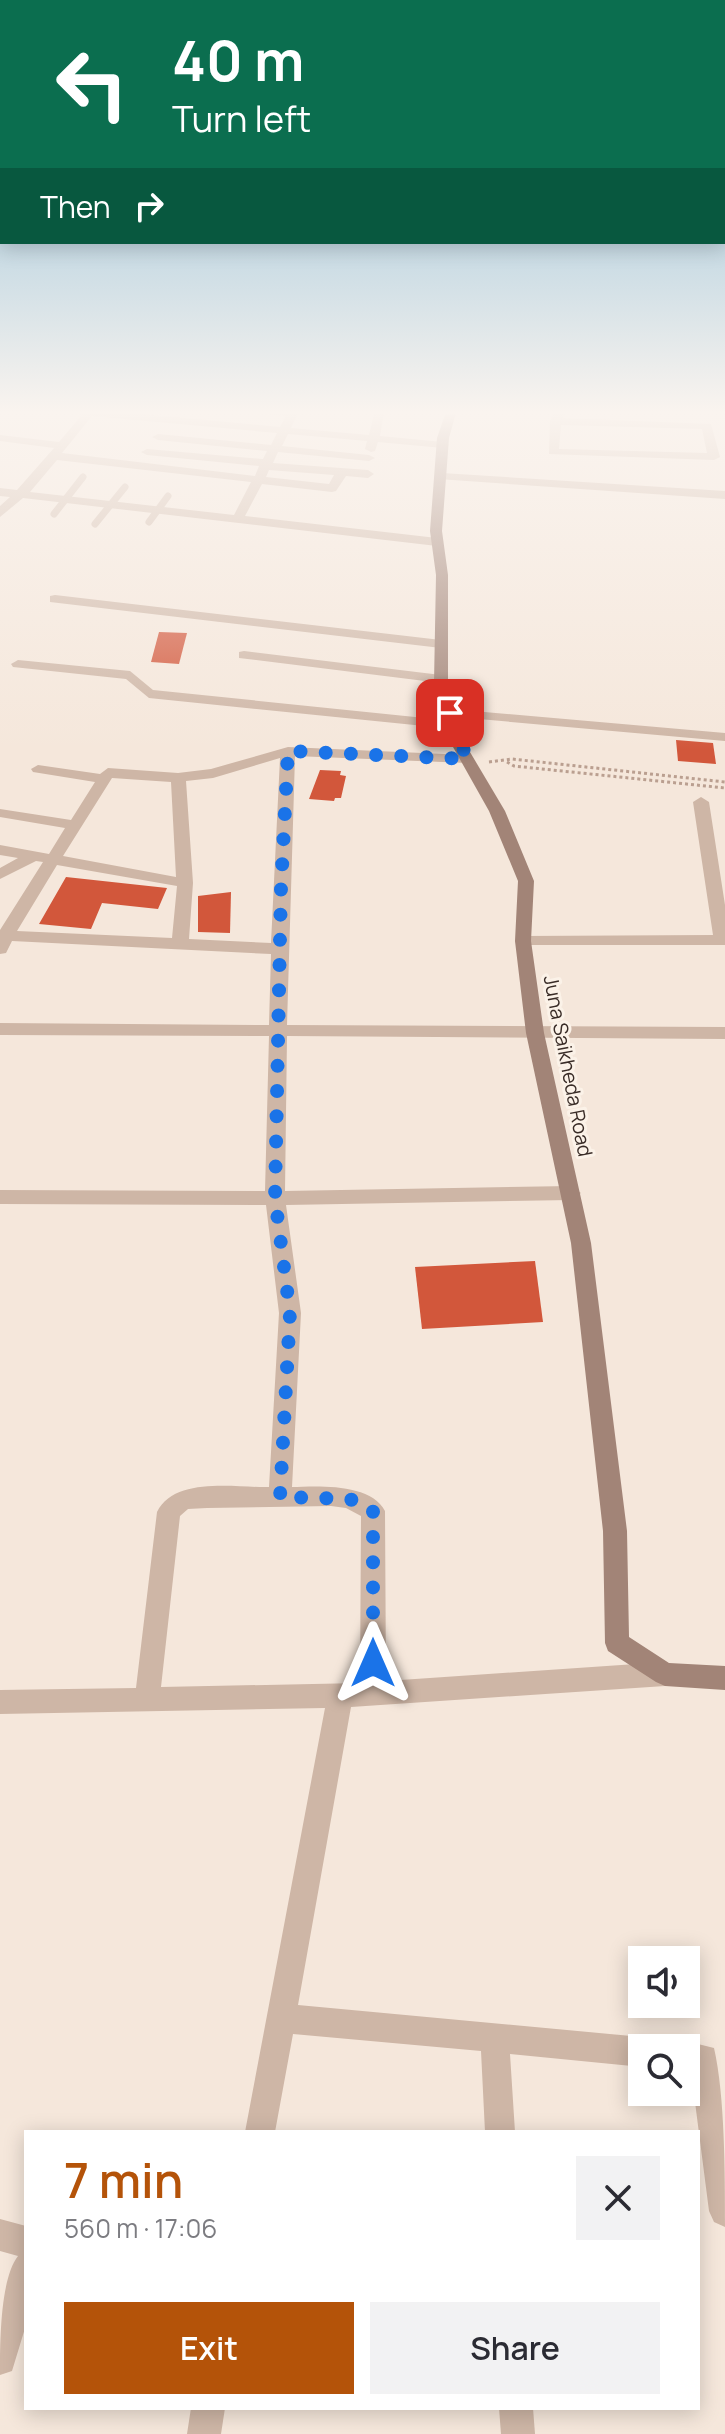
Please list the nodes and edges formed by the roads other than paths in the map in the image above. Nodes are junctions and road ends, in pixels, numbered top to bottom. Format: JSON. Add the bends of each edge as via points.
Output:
{"nodes":[{"id":1,"x":252,"y":523,"type":"edge"},
{"id":2,"x":438,"y":523,"type":"edge"},
{"id":3,"x":437,"y":542,"type":"junction"},
{"id":4,"x":55,"y":599,"type":"dead end"},
{"id":5,"x":441,"y":644,"type":"junction"},
{"id":6,"x":244,"y":655,"type":"dead end"},
{"id":7,"x":18,"y":664,"type":"dead end"},
{"id":8,"x":441,"y":679,"type":"junction"},
{"id":9,"x":452,"y":719,"type":"junction"},
{"id":10,"x":725,"y":737,"type":"edge"},
{"id":11,"x":288,"y":751,"type":"junction"},
{"id":12,"x":468,"y":761,"type":"junction"},
{"id":13,"x":38,"y":769,"type":"dead end"},
{"id":14,"x":178,"y":778,"type":"junction"},
{"id":15,"x":104,"y":779,"type":"junction"},
{"id":16,"x":701,"y":802,"type":"dead end"},
{"id":17,"x":1,"y":813,"type":"edge"},
{"id":18,"x":75,"y":825,"type":"junction"},
{"id":19,"x":0,"y":850,"type":"edge"},
{"id":20,"x":34,"y":856,"type":"junction"},
{"id":21,"x":53,"y":860,"type":"junction"},
{"id":22,"x":0,"y":874,"type":"edge"},
{"id":23,"x":185,"y":883,"type":"junction"},
{"id":24,"x":2,"y":940,"type":"edge"},
{"id":25,"x":724,"y":940,"type":"edge"},
{"id":26,"x":523,"y":941,"type":"junction"},
{"id":27,"x":180,"y":944,"type":"junction"},
{"id":28,"x":281,"y":949,"type":"junction"},
{"id":29,"x":0,"y":1029,"type":"edge"},
{"id":30,"x":280,"y":1031,"type":"junction"},
{"id":31,"x":535,"y":1033,"type":"junction"},
{"id":32,"x":725,"y":1033,"type":"edge"},
{"id":33,"x":571,"y":1193,"type":"junction"},
{"id":34,"x":0,"y":1197,"type":"edge"},
{"id":35,"x":275,"y":1198,"type":"junction"},
{"id":36,"x":280,"y":1497,"type":"junction"},
{"id":37,"x":665,"y":1674,"type":"junction"},
{"id":38,"x":725,"y":1678,"type":"edge"},
{"id":39,"x":373,"y":1694,"type":"junction"},
{"id":40,"x":340,"y":1696,"type":"junction"},
{"id":41,"x":147,"y":1699,"type":"junction"},
{"id":42,"x":0,"y":1702,"type":"edge"},
{"id":43,"x":281,"y":2018,"type":"junction"},
{"id":44,"x":495,"y":2039,"type":"junction"},
{"id":45,"x":628,"y":2051,"type":"edge"},
{"id":46,"x":700,"y":2058,"type":"edge"},
{"id":47,"x":260,"y":2130,"type":"edge"},
{"id":48,"x":500,"y":2130,"type":"edge"},
{"id":49,"x":725,"y":2211,"type":"edge"},
{"id":50,"x":0,"y":2235,"type":"edge"},
{"id":51,"x":24,"y":2241,"type":"edge"},
{"id":52,"x":24,"y":2275,"type":"edge"},
{"id":53,"x":0,"y":2359,"type":"edge"},
{"id":54,"x":208,"y":2410,"type":"edge"},
{"id":55,"x":516,"y":2410,"type":"edge"},
{"id":56,"x":204,"y":2434,"type":"edge"},
{"id":57,"x":518,"y":2434,"type":"edge"}],
"edges":[{"from":1,"to":3,"type":"street"},
{"from":2,"to":3,"type":"main road","name":"Juna Saikheda Road"},
{"from":3,"to":5,"type":"main road","name":"Juna Saikheda Road"},
{"from":4,"to":5,"type":"street"},
{"from":5,"to":8,"type":"main road","name":"Juna Saikheda Road"},
{"from":6,"to":8,"type":"street"},
{"from":7,"to":9,"type":"street","via":[[130,675],[149,694]]},
{"from":8,"to":9,"type":"main road","name":"Juna Saikheda Road"},
{"from":9,"to":10,"type":"street"},
{"from":9,"to":12,"type":"main road","name":"Juna Saikheda Road"},
{"from":11,"to":12,"type":"street"},
{"from":11,"to":14,"type":"street"},
{"from":11,"to":28,"type":"street"},
{"from":12,"to":26,"type":"main road","name":"Juna Saikheda Road","via":[[497,811],[526,881]]},
{"from":13,"to":15,"type":"street"},
{"from":14,"to":15,"type":"street","via":[[108,773]]},
{"from":14,"to":23,"type":"street"},
{"from":15,"to":18,"type":"street"},
{"from":16,"to":25,"type":"street"},
{"from":17,"to":18,"type":"street"},
{"from":18,"to":21,"type":"street"},
{"from":19,"to":20,"type":"street"},
{"from":20,"to":21,"type":"street"},
{"from":20,"to":22,"type":"street"},
{"from":21,"to":23,"type":"street"},
{"from":21,"to":24,"type":"street"},
{"from":23,"to":27,"type":"street"},
{"from":24,"to":27,"type":"street"},
{"from":25,"to":26,"type":"street"},
{"from":26,"to":31,"type":"main road","name":"Juna Saikheda Road"},
{"from":27,"to":28,"type":"street"},
{"from":28,"to":30,"type":"street"},
{"from":29,"to":30,"type":"street"},
{"from":30,"to":31,"type":"street"},
{"from":30,"to":35,"type":"street"},
{"from":31,"to":32,"type":"street"},
{"from":31,"to":33,"type":"main road","name":"Juna Saikheda Road"},
{"from":33,"to":35,"type":"street"},
{"from":33,"to":37,"type":"main road","name":"Juna Saikheda Road","via":[[615,1531],[617,1643]]},
{"from":34,"to":35,"type":"street"},
{"from":35,"to":36,"type":"street","via":[[290,1313]]},
{"from":36,"to":39,"type":"street","via":[[350,1499],[373,1511]]},
{"from":36,"to":41,"type":"street","via":[[182,1500],[169,1512]]},
{"from":37,"to":38,"type":"main road"},
{"from":37,"to":39,"type":"street"},
{"from":39,"to":40,"type":"street"},
{"from":40,"to":41,"type":"street"},
{"from":40,"to":43,"type":"street"},
{"from":41,"to":42,"type":"street"},
{"from":43,"to":44,"type":"street"},
{"from":43,"to":47,"type":"street"},
{"from":44,"to":45,"type":"street"},
{"from":44,"to":48,"type":"street"},
{"from":46,"to":49,"type":"street"},
{"from":50,"to":51,"type":"street"},
{"from":52,"to":53,"type":"street"},
{"from":54,"to":56,"type":"street"},
{"from":55,"to":57,"type":"street"}]}
